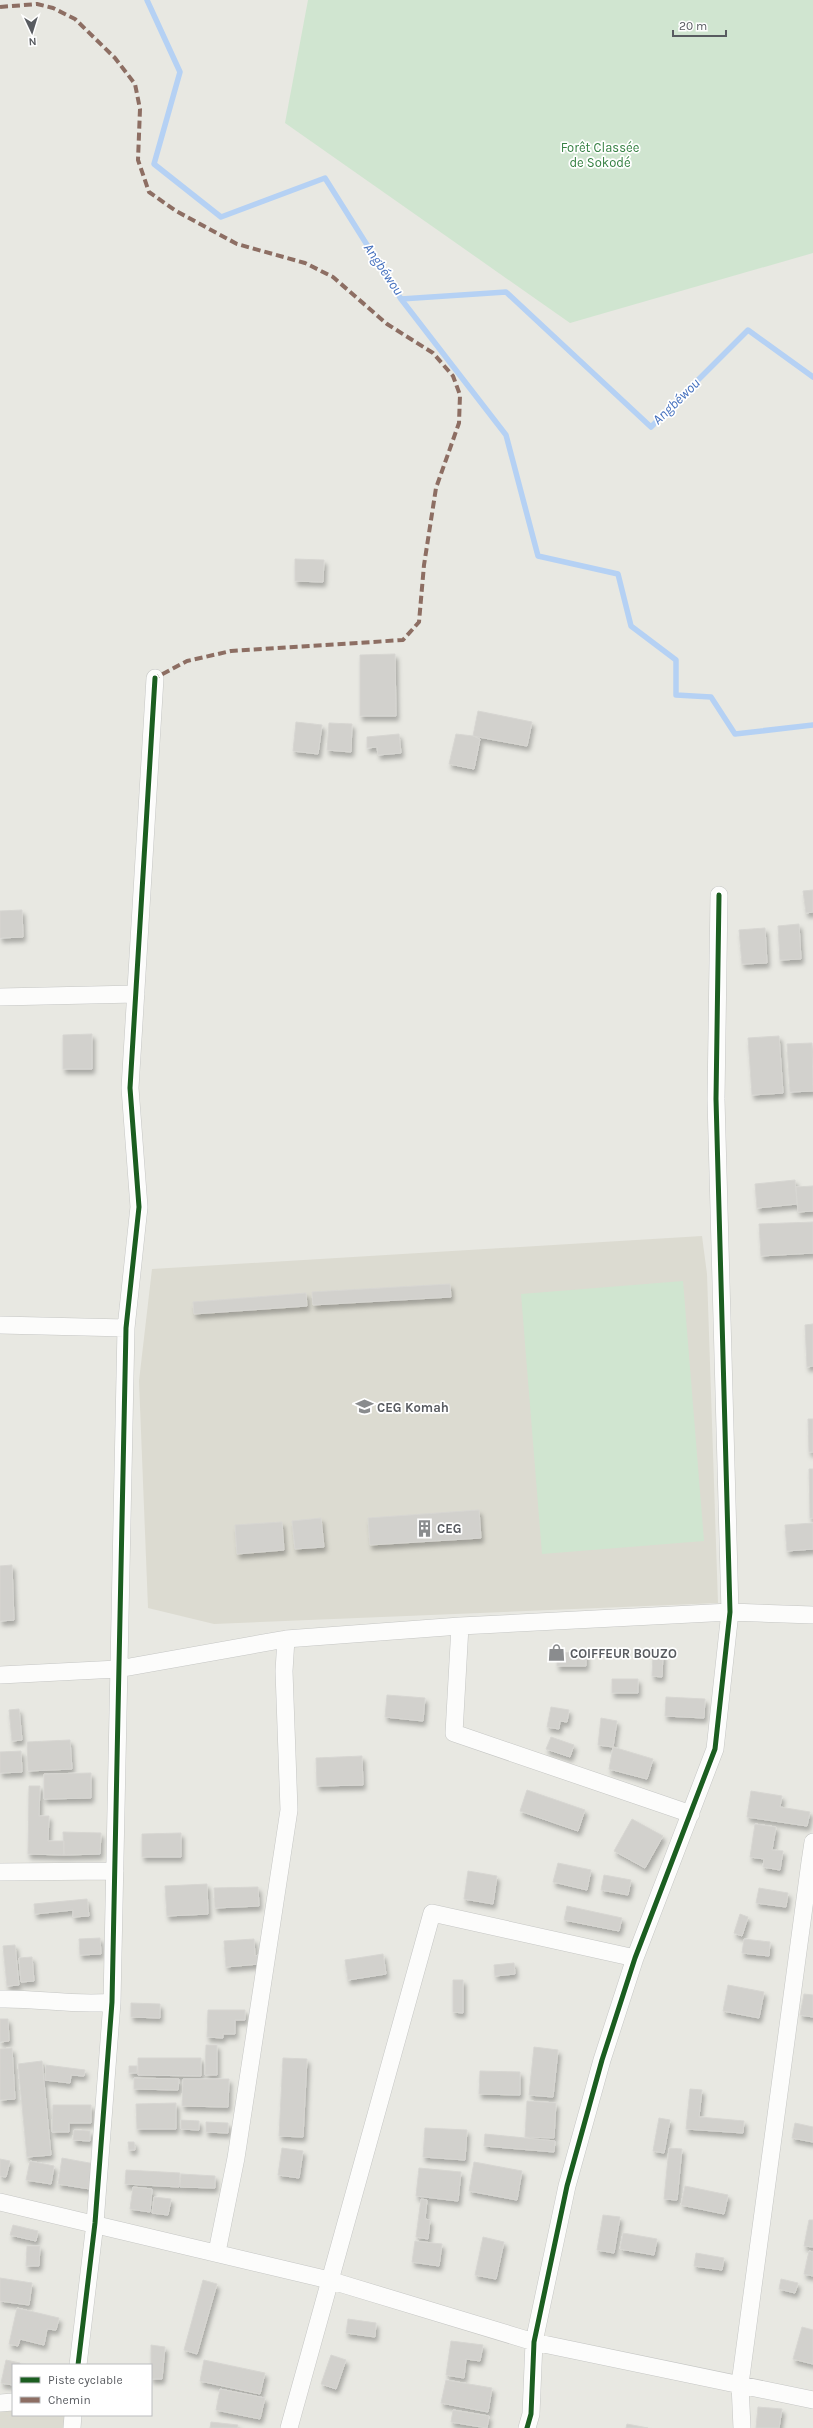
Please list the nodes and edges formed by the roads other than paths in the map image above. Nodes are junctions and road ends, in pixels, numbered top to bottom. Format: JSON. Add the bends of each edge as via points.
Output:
{"nodes":[{"id":1,"x":155,"y":678,"type":"dead end"},
{"id":2,"x":719,"y":895,"type":"dead end"},
{"id":3,"x":136,"y":994,"type":"junction"},
{"id":4,"x":0,"y":997,"type":"edge"},
{"id":5,"x":0,"y":1325,"type":"edge"},
{"id":6,"x":126,"y":1328,"type":"junction"},
{"id":7,"x":730,"y":1612,"type":"junction"},
{"id":8,"x":813,"y":1615,"type":"edge"},
{"id":9,"x":460,"y":1626,"type":"junction"},
{"id":10,"x":286,"y":1639,"type":"junction"},
{"id":11,"x":118,"y":1669,"type":"junction"},
{"id":12,"x":0,"y":1675,"type":"edge"},
{"id":13,"x":691,"y":1814,"type":"junction"},
{"id":14,"x":813,"y":1842,"type":"edge"},
{"id":15,"x":812,"y":1862,"type":"edge"},
{"id":16,"x":115,"y":1871,"type":"junction"},
{"id":17,"x":0,"y":1872,"type":"edge"},
{"id":18,"x":635,"y":1958,"type":"junction"},
{"id":19,"x":0,"y":1999,"type":"edge"},
{"id":20,"x":112,"y":2002,"type":"junction"},
{"id":21,"x":0,"y":2202,"type":"edge"},
{"id":22,"x":95,"y":2223,"type":"junction"},
{"id":23,"x":217,"y":2252,"type":"junction"},
{"id":24,"x":329,"y":2280,"type":"junction"},
{"id":25,"x":534,"y":2342,"type":"junction"},
{"id":26,"x":78,"y":2364,"type":"edge"},
{"id":27,"x":740,"y":2384,"type":"junction"},
{"id":28,"x":813,"y":2400,"type":"edge"},
{"id":29,"x":12,"y":2402,"type":"edge"},
{"id":30,"x":0,"y":2403,"type":"edge"},
{"id":31,"x":73,"y":2416,"type":"edge"},
{"id":32,"x":72,"y":2428,"type":"edge"},
{"id":33,"x":289,"y":2428,"type":"edge"},
{"id":34,"x":527,"y":2428,"type":"edge"},
{"id":35,"x":742,"y":2428,"type":"edge"}],
"edges":[{"from":1,"to":3,"type":"street"},
{"from":2,"to":7,"type":"street","via":[[716,1099]]},
{"from":3,"to":4,"type":"street"},
{"from":3,"to":6,"type":"street","via":[[130,1088],[139,1207]]},
{"from":5,"to":6,"type":"street"},
{"from":6,"to":11,"type":"street"},
{"from":7,"to":8,"type":"street"},
{"from":7,"to":9,"type":"street"},
{"from":7,"to":13,"type":"street","via":[[715,1749]]},
{"from":9,"to":10,"type":"street"},
{"from":9,"to":13,"type":"street","via":[[454,1733]]},
{"from":10,"to":11,"type":"street"},
{"from":10,"to":23,"type":"street","via":[[284,1671],[289,1810],[236,2158]]},
{"from":11,"to":12,"type":"street"},
{"from":11,"to":16,"type":"street"},
{"from":13,"to":18,"type":"street"},
{"from":14,"to":15,"type":"street"},
{"from":15,"to":27,"type":"street"},
{"from":16,"to":17,"type":"street"},
{"from":16,"to":20,"type":"street"},
{"from":18,"to":24,"type":"street","via":[[432,1913]]},
{"from":18,"to":25,"type":"street","via":[[602,2060],[567,2186]]},
{"from":19,"to":20,"type":"street","via":[[30,1998],[86,2004]]},
{"from":20,"to":22,"type":"street"},
{"from":21,"to":22,"type":"street"},
{"from":22,"to":23,"type":"street"},
{"from":22,"to":26,"type":"street"},
{"from":23,"to":24,"type":"street"},
{"from":24,"to":25,"type":"street"},
{"from":24,"to":33,"type":"street"},
{"from":25,"to":27,"type":"street"},
{"from":25,"to":34,"type":"street","via":[[531,2414]]},
{"from":27,"to":28,"type":"street"},
{"from":27,"to":35,"type":"street"},
{"from":29,"to":30,"type":"street"},
{"from":31,"to":32,"type":"street"}]}
